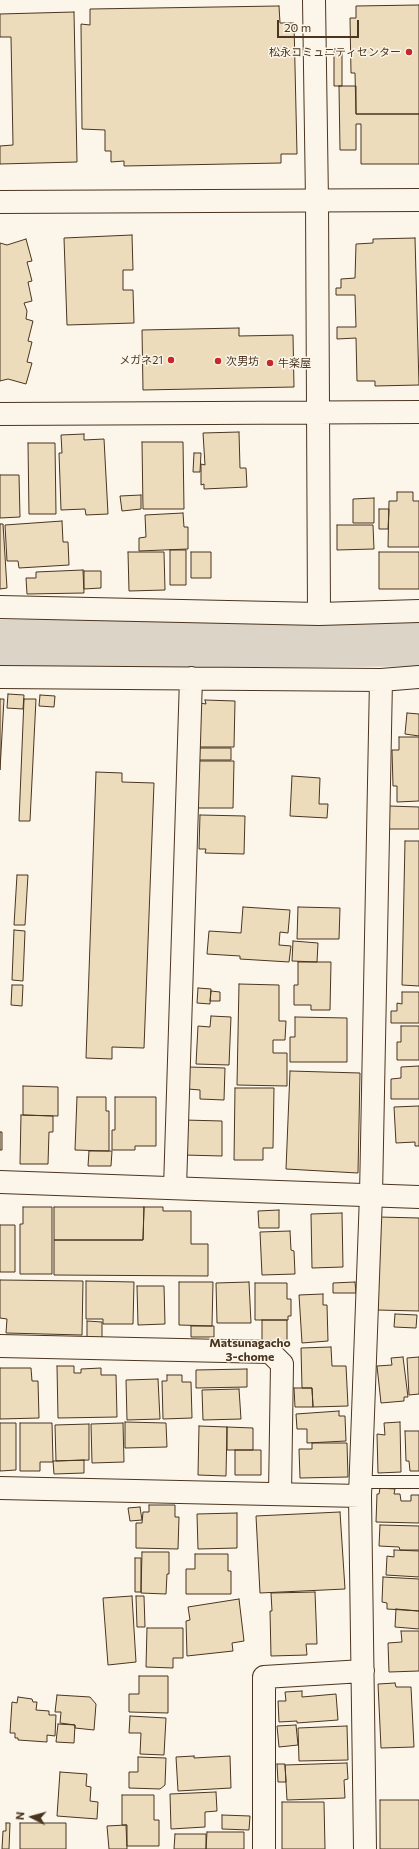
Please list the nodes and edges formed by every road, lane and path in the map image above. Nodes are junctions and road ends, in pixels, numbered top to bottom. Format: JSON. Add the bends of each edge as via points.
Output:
{"nodes":[{"id":1,"x":314,"y":0,"type":"edge"},
{"id":2,"x":419,"y":200,"type":"edge"},
{"id":3,"x":317,"y":201,"type":"junction"},
{"id":4,"x":0,"y":202,"type":"edge"},
{"id":5,"x":419,"y":412,"type":"edge"},
{"id":6,"x":318,"y":413,"type":"junction"},
{"id":7,"x":0,"y":414,"type":"edge"},
{"id":8,"x":0,"y":607,"type":"edge"},
{"id":9,"x":419,"y":611,"type":"edge"},
{"id":10,"x":319,"y":614,"type":"junction"},
{"id":11,"x":0,"y":677,"type":"edge"},
{"id":12,"x":419,"y":677,"type":"edge"},
{"id":13,"x":191,"y":678,"type":"junction"},
{"id":14,"x":381,"y":680,"type":"junction"},
{"id":15,"x":0,"y":1182,"type":"edge"},
{"id":16,"x":175,"y":1188,"type":"junction"},
{"id":17,"x":371,"y":1195,"type":"junction"},
{"id":18,"x":419,"y":1197,"type":"edge"},
{"id":19,"x":0,"y":1346,"type":"edge"},
{"id":20,"x":419,"y":1482,"type":"edge"},
{"id":21,"x":0,"y":1488,"type":"edge"},
{"id":22,"x":360,"y":1489,"type":"junction"},
{"id":23,"x":280,"y":1494,"type":"junction"},
{"id":24,"x":363,"y":1671,"type":"junction"},
{"id":25,"x":264,"y":1849,"type":"edge"},
{"id":26,"x":365,"y":1849,"type":"edge"}],
"edges":[{"from":1,"to":3,"type":"street"},
{"from":2,"to":3,"type":"street"},
{"from":3,"to":4,"type":"street"},
{"from":3,"to":6,"type":"street"},
{"from":5,"to":6,"type":"street"},
{"from":6,"to":7,"type":"street"},
{"from":6,"to":10,"type":"street"},
{"from":8,"to":10,"type":"street"},
{"from":9,"to":10,"type":"street"},
{"from":11,"to":13,"type":"street"},
{"from":12,"to":14,"type":"street"},
{"from":13,"to":14,"type":"street"},
{"from":13,"to":16,"type":"street"},
{"from":14,"to":17,"type":"street"},
{"from":15,"to":16,"type":"street"},
{"from":16,"to":17,"type":"street"},
{"from":17,"to":18,"type":"street"},
{"from":17,"to":22,"type":"street"},
{"from":19,"to":23,"type":"street","via":[[270,1352],[282,1364]]},
{"from":20,"to":22,"type":"lane"},
{"from":21,"to":23,"type":"street"},
{"from":22,"to":23,"type":"street"},
{"from":22,"to":24,"type":"street"},
{"from":24,"to":25,"type":"street","via":[[264,1677]]},
{"from":24,"to":26,"type":"street"}]}
